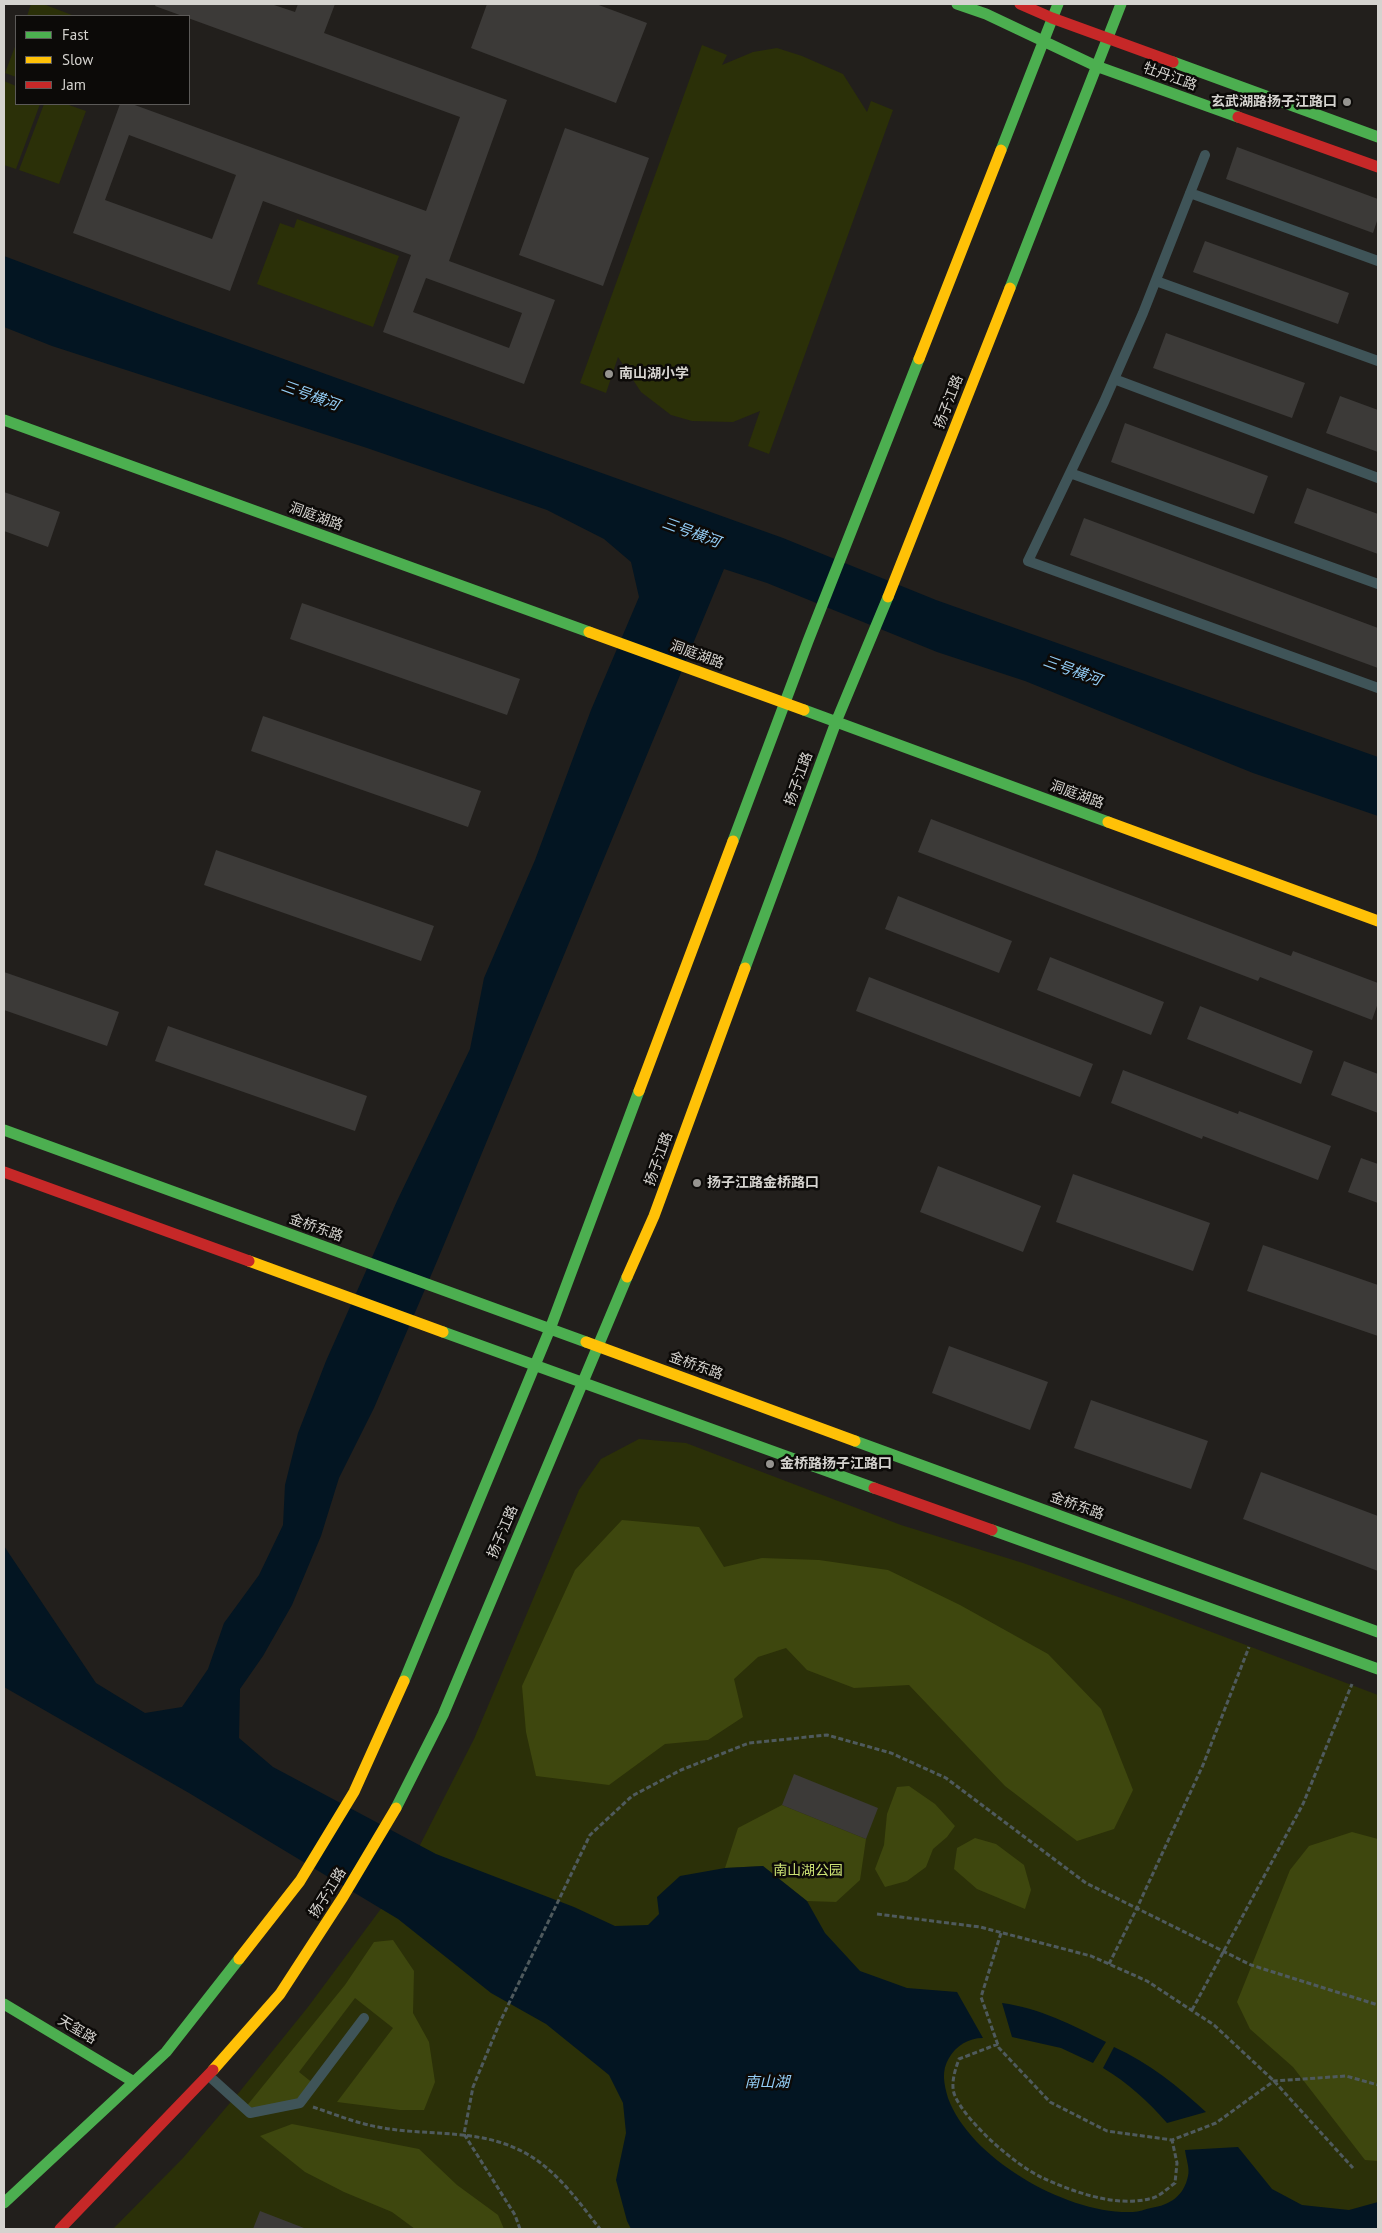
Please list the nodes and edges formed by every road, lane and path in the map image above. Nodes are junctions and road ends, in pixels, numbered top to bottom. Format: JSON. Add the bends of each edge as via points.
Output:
{"nodes":[{"id":1,"x":957,"y":4,"type":"edge"},
{"id":2,"x":1020,"y":4,"type":"edge"},
{"id":3,"x":1058,"y":4,"type":"edge"},
{"id":4,"x":1120,"y":4,"type":"edge"},
{"id":5,"x":1052,"y":18,"type":"junction"},
{"id":6,"x":1107,"y":37,"type":"junction"},
{"id":7,"x":1043,"y":41,"type":"junction"},
{"id":8,"x":1096,"y":66,"type":"junction"},
{"id":9,"x":1378,"y":137,"type":"edge"},
{"id":10,"x":1205,"y":155,"type":"dead end"},
{"id":11,"x":1378,"y":167,"type":"edge"},
{"id":12,"x":1190,"y":193,"type":"junction"},
{"id":13,"x":1378,"y":261,"type":"edge"},
{"id":14,"x":1156,"y":281,"type":"junction"},
{"id":15,"x":1378,"y":361,"type":"edge"},
{"id":16,"x":1114,"y":379,"type":"junction"},
{"id":17,"x":4,"y":420,"type":"edge"},
{"id":18,"x":1070,"y":474,"type":"junction"},
{"id":19,"x":1378,"y":478,"type":"edge"},
{"id":20,"x":1378,"y":584,"type":"edge"},
{"id":21,"x":1378,"y":688,"type":"edge"},
{"id":22,"x":785,"y":704,"type":"junction"},
{"id":23,"x":836,"y":722,"type":"junction"},
{"id":24,"x":1378,"y":921,"type":"edge"},
{"id":25,"x":4,"y":1130,"type":"edge"},
{"id":26,"x":4,"y":1172,"type":"edge"},
{"id":27,"x":550,"y":1329,"type":"junction"},
{"id":28,"x":597,"y":1346,"type":"junction"},
{"id":29,"x":535,"y":1366,"type":"junction"},
{"id":30,"x":582,"y":1382,"type":"junction"},
{"id":31,"x":1378,"y":1632,"type":"edge"},
{"id":32,"x":1252,"y":1638,"type":"dead end"},
{"id":33,"x":1378,"y":1669,"type":"edge"},
{"id":34,"x":1355,"y":1676,"type":"dead end"},
{"id":35,"x":1137,"y":1908,"type":"junction"},
{"id":36,"x":878,"y":1914,"type":"dead end"},
{"id":37,"x":1002,"y":1933,"type":"junction"},
{"id":38,"x":1223,"y":1952,"type":"junction"},
{"id":39,"x":1108,"y":1964,"type":"junction"},
{"id":40,"x":4,"y":2004,"type":"edge"},
{"id":41,"x":1378,"y":2005,"type":"edge"},
{"id":42,"x":1192,"y":2010,"type":"junction"},
{"id":43,"x":364,"y":2018,"type":"dead end"},
{"id":44,"x":998,"y":2044,"type":"junction"},
{"id":45,"x":208,"y":2076,"type":"junction"},
{"id":46,"x":1274,"y":2081,"type":"junction"},
{"id":47,"x":134,"y":2082,"type":"junction"},
{"id":48,"x":1378,"y":2084,"type":"edge"},
{"id":49,"x":300,"y":2103,"type":"junction"},
{"id":50,"x":464,"y":2134,"type":"junction"},
{"id":51,"x":1172,"y":2140,"type":"junction"},
{"id":52,"x":1353,"y":2168,"type":"dead end"},
{"id":53,"x":4,"y":2204,"type":"edge"},
{"id":54,"x":60,"y":2229,"type":"edge"},
{"id":55,"x":520,"y":2229,"type":"edge"},
{"id":56,"x":600,"y":2229,"type":"edge"}],
"edges":[{"from":1,"to":7,"type":"street","name":"牡丹江路"},
{"from":2,"to":5,"type":"street","name":"牡丹江路"},
{"from":3,"to":5,"type":"street"},
{"from":4,"to":6,"type":"street","name":"扬子江路"},
{"from":5,"to":6,"type":"street","name":"牡丹江路"},
{"from":5,"to":7,"type":"street"},
{"from":6,"to":8,"type":"street","name":"扬子江路"},
{"from":6,"to":9,"type":"street","name":"牡丹江路"},
{"from":7,"to":8,"type":"street","name":"牡丹江路"},
{"from":7,"to":22,"type":"street"},
{"from":8,"to":11,"type":"street","name":"牡丹江路"},
{"from":8,"to":23,"type":"street","name":"扬子江路","via":[[900,569]]},
{"from":10,"to":12,"type":"lane"},
{"from":12,"to":13,"type":"lane"},
{"from":12,"to":14,"type":"lane"},
{"from":14,"to":15,"type":"lane"},
{"from":14,"to":16,"type":"lane"},
{"from":16,"to":18,"type":"lane"},
{"from":16,"to":19,"type":"lane"},
{"from":17,"to":22,"type":"street","name":"洞庭湖路"},
{"from":18,"to":20,"type":"lane"},
{"from":18,"to":21,"type":"lane","via":[[1028,561]]},
{"from":22,"to":23,"type":"street","name":"洞庭湖路"},
{"from":22,"to":27,"type":"street"},
{"from":23,"to":24,"type":"street","name":"洞庭湖路"},
{"from":23,"to":28,"type":"street","name":"扬子江路","via":[[654,1216]]},
{"from":25,"to":27,"type":"street","name":"金桥东路"},
{"from":26,"to":29,"type":"street"},
{"from":27,"to":28,"type":"street","name":"金桥东路"},
{"from":27,"to":29,"type":"street"},
{"from":28,"to":30,"type":"street","name":"扬子江路"},
{"from":28,"to":31,"type":"street","name":"金桥东路"},
{"from":29,"to":30,"type":"street"},
{"from":29,"to":47,"type":"street","via":[[399,1694],[354,1792],[300,1881],[166,2052]]},
{"from":30,"to":33,"type":"street"},
{"from":30,"to":45,"type":"street","name":"扬子江路","via":[[443,1715],[390,1820],[280,1994]]},
{"from":32,"to":35,"type":"path","via":[[1203,1765]]},
{"from":34,"to":38,"type":"path","via":[[1303,1804]]},
{"from":35,"to":38,"type":"path"},
{"from":35,"to":39,"type":"path"},
{"from":35,"to":50,"type":"path","via":[[1086,1883],[946,1778],[891,1753],[827,1735],[749,1744],[680,1770],[632,1796],[590,1835],[472,2087]]},
{"from":36,"to":37,"type":"path","via":[[980,1927]]},
{"from":37,"to":39,"type":"path","via":[[1091,1956]]},
{"from":37,"to":44,"type":"path","via":[[981,1996]]},
{"from":38,"to":41,"type":"path","via":[[1251,1965]]},
{"from":38,"to":42,"type":"path"},
{"from":39,"to":42,"type":"path","via":[[1147,1981]]},
{"from":40,"to":47,"type":"street","name":"天玺路"},
{"from":42,"to":46,"type":"path","via":[[1214,2025]]},
{"from":43,"to":49,"type":"lane"},
{"from":44,"to":51,"type":"path","via":[[1050,2102],[1107,2131]]},
{"from":44,"to":51,"type":"path","via":[[958,2060],[953,2074],[954,2095],[974,2124],[1006,2154],[1041,2178],[1084,2194],[1121,2200],[1151,2199],[1175,2183],[1177,2163]]},
{"from":45,"to":49,"type":"lane","via":[[250,2113]]},
{"from":45,"to":54,"type":"street","name":"扬子江路"},
{"from":46,"to":48,"type":"path","via":[[1346,2076]]},
{"from":46,"to":51,"type":"path","via":[[1216,2124]]},
{"from":46,"to":52,"type":"path"},
{"from":47,"to":53,"type":"street"},
{"from":49,"to":50,"type":"path","via":[[378,2127]]},
{"from":50,"to":55,"type":"path","via":[[516,2215]]},
{"from":50,"to":56,"type":"path","via":[[493,2139],[527,2154],[562,2181]]}]}
